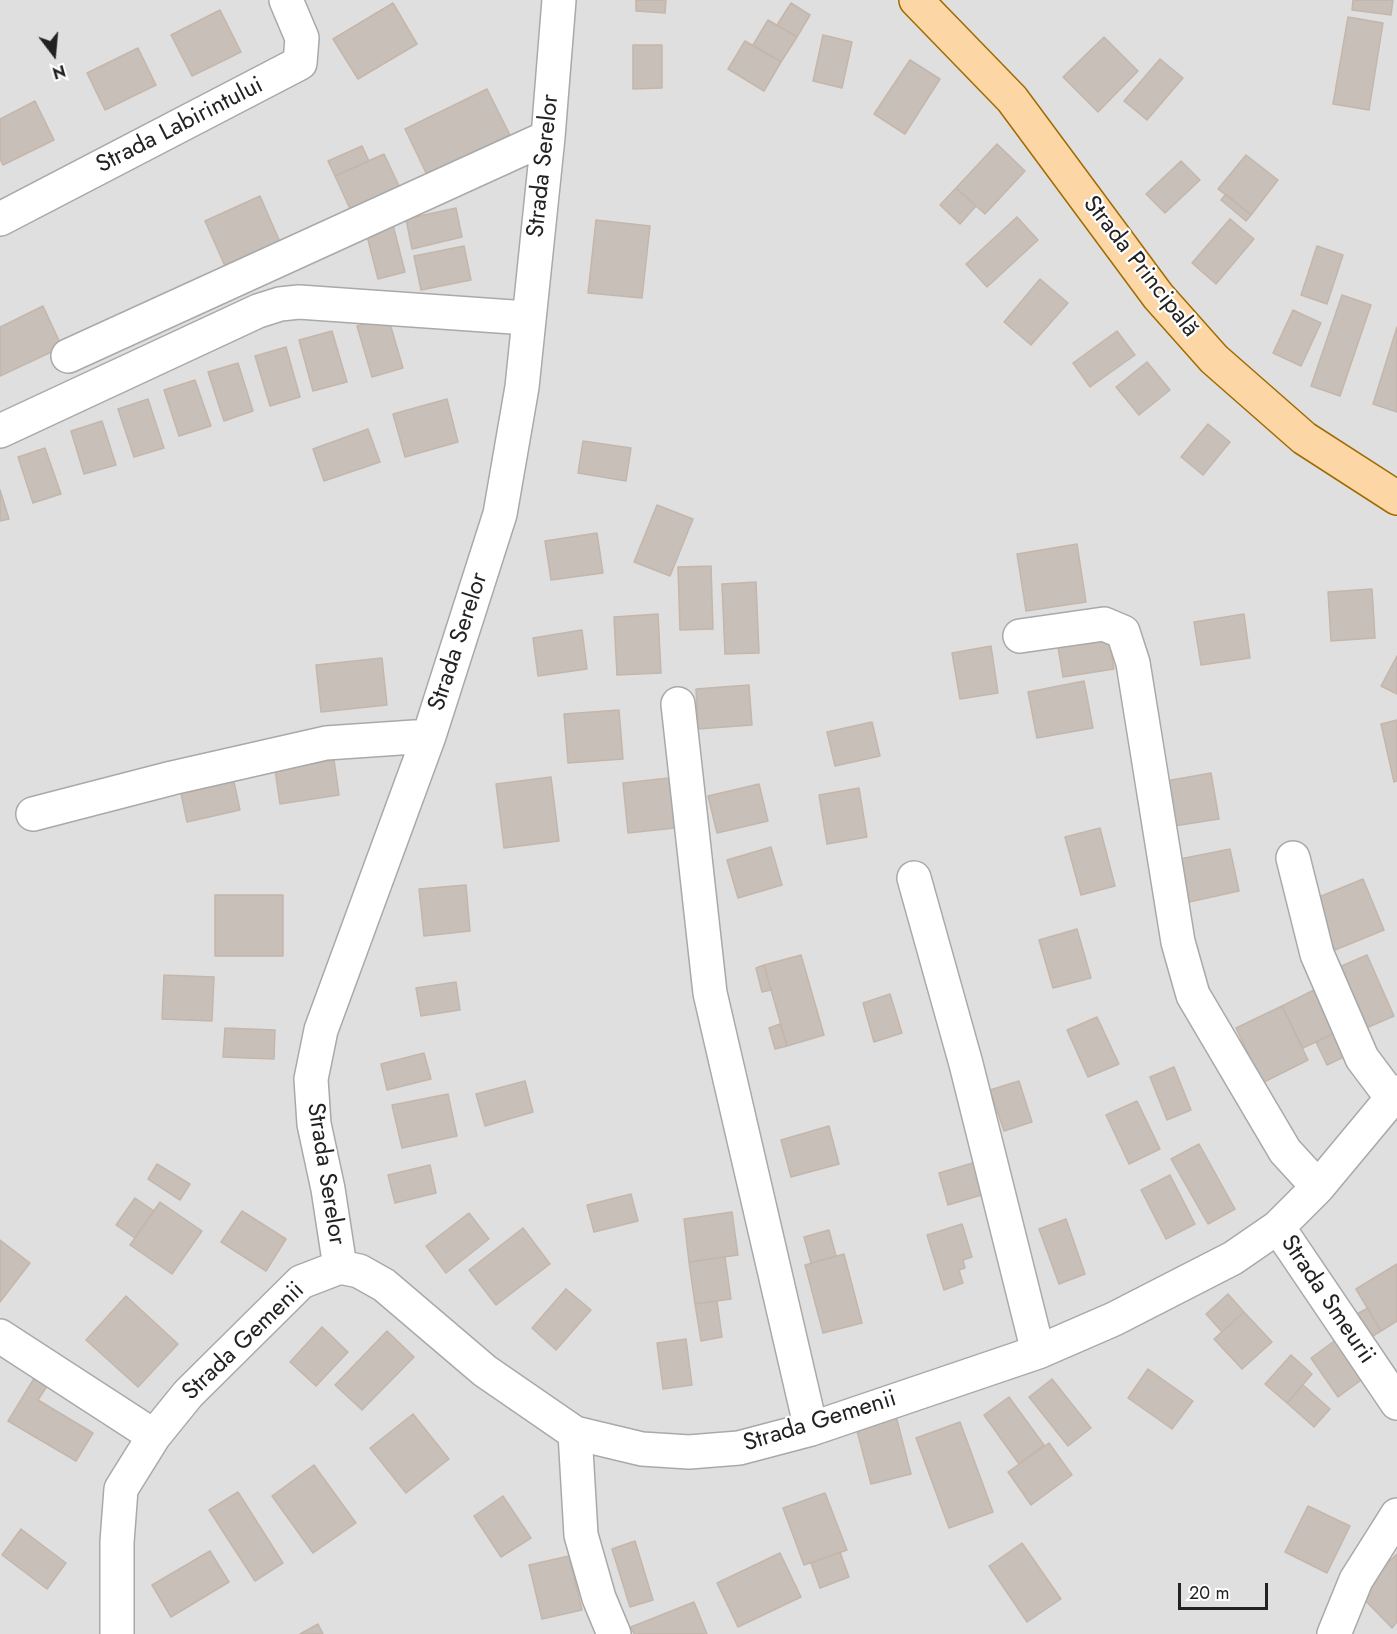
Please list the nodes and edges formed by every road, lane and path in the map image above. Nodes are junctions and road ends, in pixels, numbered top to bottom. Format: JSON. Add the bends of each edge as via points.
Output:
{"nodes":[{"id":1,"x":286,"y":0,"type":"edge"},
{"id":2,"x":559,"y":0,"type":"edge"},
{"id":3,"x":916,"y":0,"type":"edge"},
{"id":4,"x":548,"y":137,"type":"junction"},
{"id":5,"x":0,"y":219,"type":"edge"},
{"id":6,"x":527,"y":318,"type":"junction"},
{"id":7,"x":68,"y":356,"type":"dead end"},
{"id":8,"x":0,"y":431,"type":"edge"},
{"id":9,"x":1397,"y":498,"type":"edge"},
{"id":10,"x":1020,"y":636,"type":"dead end"},
{"id":11,"x":678,"y":704,"type":"dead end"},
{"id":12,"x":429,"y":736,"type":"junction"},
{"id":13,"x":33,"y":814,"type":"dead end"},
{"id":14,"x":1293,"y":858,"type":"dead end"},
{"id":15,"x":914,"y":878,"type":"dead end"},
{"id":16,"x":1394,"y":1095,"type":"edge"},
{"id":17,"x":1318,"y":1187,"type":"junction"},
{"id":18,"x":1278,"y":1227,"type":"junction"},
{"id":19,"x":340,"y":1267,"type":"junction"},
{"id":20,"x":0,"y":1336,"type":"edge"},
{"id":21,"x":1038,"y":1352,"type":"junction"},
{"id":22,"x":1397,"y":1403,"type":"edge"},
{"id":23,"x":811,"y":1430,"type":"junction"},
{"id":24,"x":575,"y":1433,"type":"junction"},
{"id":25,"x":154,"y":1436,"type":"junction"},
{"id":26,"x":1397,"y":1515,"type":"edge"},
{"id":27,"x":117,"y":1634,"type":"edge"},
{"id":28,"x":614,"y":1634,"type":"edge"},
{"id":29,"x":1334,"y":1634,"type":"edge"}],
"edges":[{"from":1,"to":5,"type":"street","name":"Strada Labirintului","via":[[302,38],[300,63]]},
{"from":2,"to":4,"type":"street","name":"Strada Serelor"},
{"from":3,"to":9,"type":"main road","name":"Strada Principală","via":[[1012,99],[1158,296],[1214,359],[1304,438]]},
{"from":4,"to":6,"type":"street","name":"Strada Serelor"},
{"from":4,"to":7,"type":"street"},
{"from":6,"to":8,"type":"street","via":[[299,302],[280,304]]},
{"from":6,"to":12,"type":"street","name":"Strada Serelor","via":[[522,387],[500,514]]},
{"from":10,"to":17,"type":"street","via":[[1104,624],[1122,632],[1133,663],[1178,942],[1193,995],[1286,1151]]},
{"from":11,"to":23,"type":"street","via":[[710,993]]},
{"from":12,"to":13,"type":"street","via":[[326,744]]},
{"from":12,"to":19,"type":"street","name":"Strada Serelor","via":[[321,1030],[311,1078],[314,1124]]},
{"from":14,"to":16,"type":"street","via":[[1317,954],[1362,1058]]},
{"from":15,"to":21,"type":"street","via":[[966,1064]]},
{"from":16,"to":17,"type":"street","name":"Strada Gemenii"},
{"from":17,"to":18,"type":"street","name":"Strada Gemenii"},
{"from":18,"to":21,"type":"street","name":"Strada Gemenii","via":[[1233,1258],[1114,1319]]},
{"from":18,"to":22,"type":"street","name":"Strada Smeurii"},
{"from":19,"to":24,"type":"street","name":"Strada Gemenii","via":[[359,1271],[384,1285],[485,1371]]},
{"from":19,"to":25,"type":"street","name":"Strada Gemenii","via":[[301,1282],[188,1394]]},
{"from":20,"to":25,"type":"street"},
{"from":21,"to":23,"type":"street","name":"Strada Gemenii"},
{"from":23,"to":24,"type":"street","name":"Strada Gemenii","via":[[739,1448],[689,1452],[642,1449]]},
{"from":24,"to":28,"type":"street","via":[[581,1534]]},
{"from":25,"to":27,"type":"street","name":"Strada Gemenii","via":[[121,1489]]},
{"from":26,"to":29,"type":"street","via":[[1356,1580]]}]}
